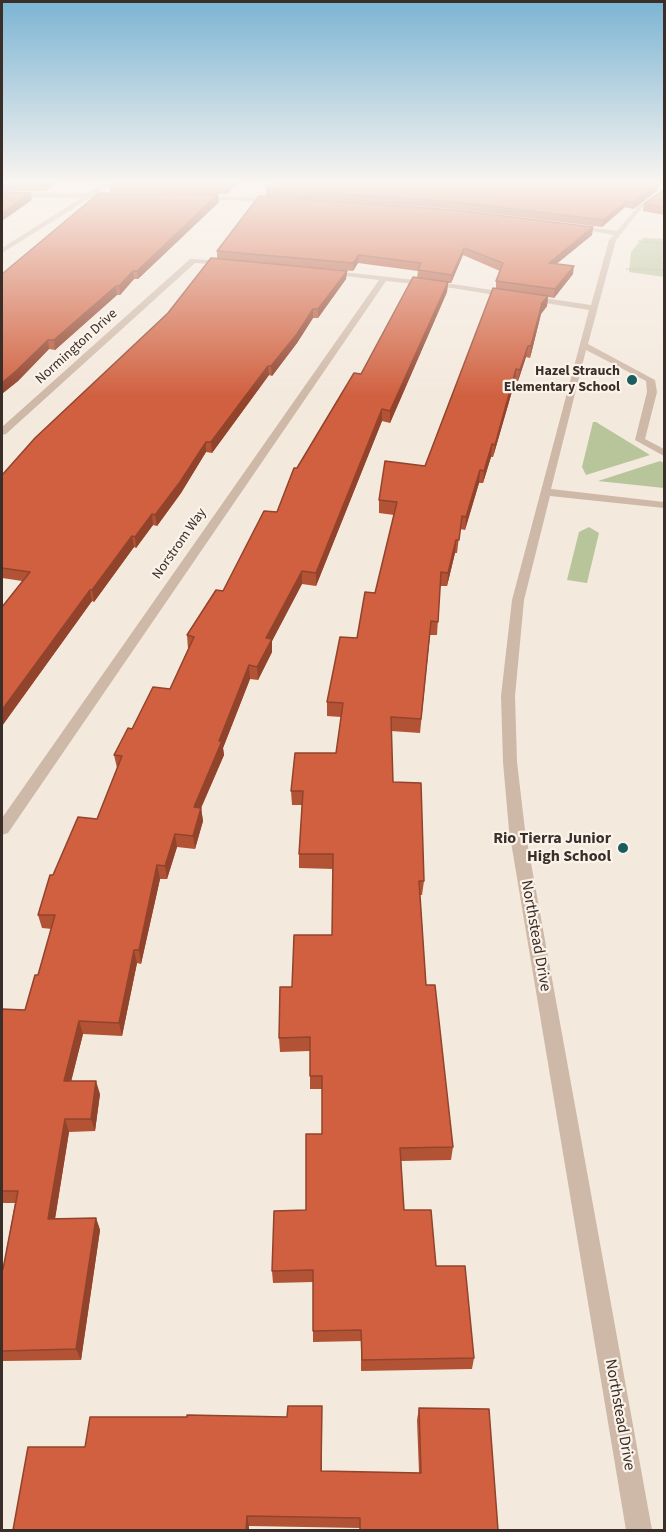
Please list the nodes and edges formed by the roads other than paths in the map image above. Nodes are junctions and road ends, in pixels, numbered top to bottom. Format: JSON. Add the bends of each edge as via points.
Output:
{"nodes":[{"id":1,"x":610,"y":253,"type":"edge"},
{"id":2,"x":240,"y":264,"type":"edge"},
{"id":3,"x":317,"y":271,"type":"edge"},
{"id":4,"x":384,"y":278,"type":"junction"},
{"id":5,"x":593,"y":308,"type":"junction"},
{"id":6,"x":583,"y":345,"type":"junction"},
{"id":7,"x":2,"y":432,"type":"edge"},
{"id":8,"x":664,"y":453,"type":"edge"},
{"id":9,"x":546,"y":492,"type":"junction"},
{"id":10,"x":664,"y":505,"type":"edge"},
{"id":11,"x":2,"y":829,"type":"edge"},
{"id":12,"x":639,"y":1530,"type":"edge"}],
"edges":[{"from":1,"to":5,"type":"street","name":"Northstead Drive"},
{"from":2,"to":7,"type":"street","name":"Normington Drive","via":[[194,261]]},
{"from":3,"to":4,"type":"street"},
{"from":4,"to":5,"type":"street"},
{"from":4,"to":11,"type":"street","name":"Norstrom Way"},
{"from":5,"to":6,"type":"street","name":"Northstead Drive"},
{"from":6,"to":8,"type":"street","via":[[650,380],[652,392],[640,440]]},
{"from":6,"to":9,"type":"street","name":"Northstead Drive"},
{"from":9,"to":10,"type":"street"},
{"from":9,"to":12,"type":"street","name":"Northstead Drive","via":[[518,600],[512,642],[508,696],[510,762],[532,921]]}]}
